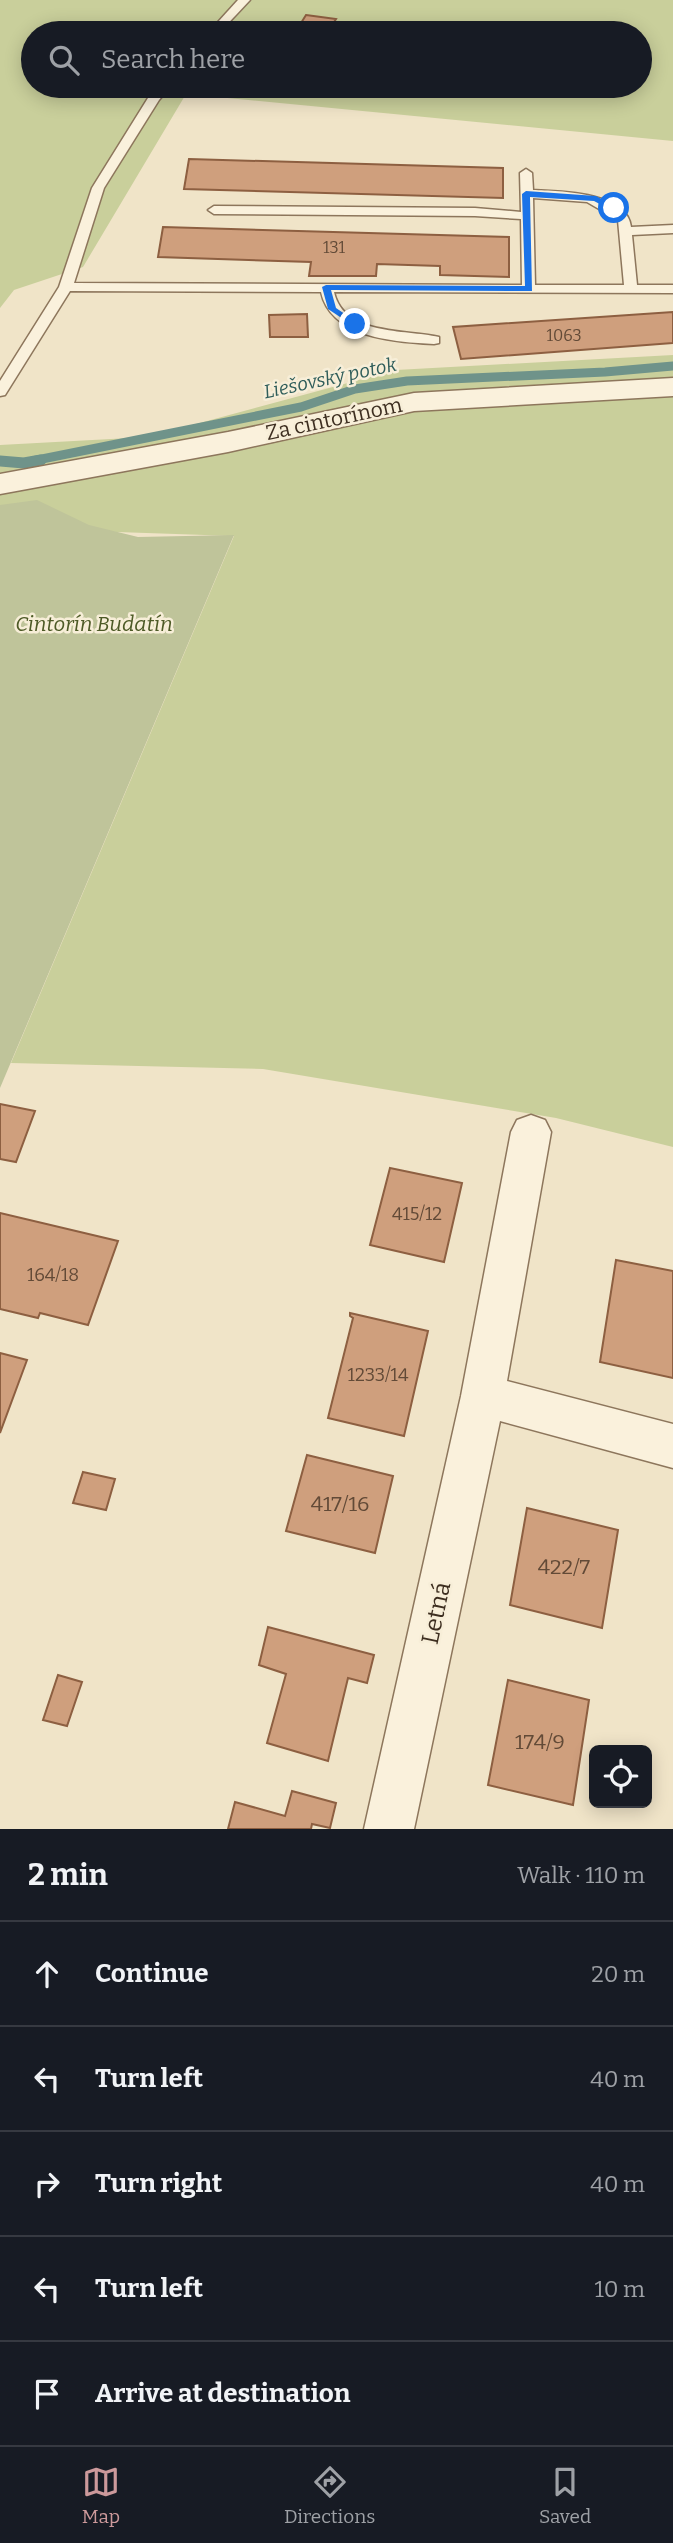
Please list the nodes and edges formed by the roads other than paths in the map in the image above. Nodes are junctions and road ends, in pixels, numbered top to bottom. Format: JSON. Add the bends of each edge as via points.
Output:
{"nodes":[{"id":1,"x":244,"y":0,"type":"edge"},
{"id":2,"x":224,"y":21,"type":"edge"},
{"id":3,"x":154,"y":98,"type":"edge"},
{"id":4,"x":526,"y":173,"type":"dead end"},
{"id":5,"x":526,"y":194,"type":"junction"},
{"id":6,"x":214,"y":209,"type":"dead end"},
{"id":7,"x":526,"y":216,"type":"junction"},
{"id":8,"x":673,"y":229,"type":"edge"},
{"id":9,"x":627,"y":231,"type":"junction"},
{"id":10,"x":66,"y":287,"type":"junction"},
{"id":11,"x":326,"y":287,"type":"junction"},
{"id":12,"x":529,"y":289,"type":"junction"},
{"id":13,"x":673,"y":289,"type":"edge"},
{"id":14,"x":631,"y":290,"type":"junction"},
{"id":15,"x":434,"y":340,"type":"dead end"},
{"id":16,"x":673,"y":387,"type":"edge"},
{"id":17,"x":0,"y":392,"type":"edge"},
{"id":18,"x":0,"y":484,"type":"edge"},
{"id":19,"x":531,"y":1132,"type":"dead end"},
{"id":20,"x":483,"y":1396,"type":"junction"},
{"id":21,"x":673,"y":1446,"type":"edge"},
{"id":22,"x":389,"y":1829,"type":"edge"}],
"edges":[{"from":1,"to":2,"type":"lane"},
{"from":3,"to":10,"type":"lane","via":[[98,188]]},
{"from":4,"to":5,"type":"lane"},
{"from":5,"to":7,"type":"lane"},
{"from":5,"to":9,"type":"lane","via":[[596,199],[614,208]]},
{"from":6,"to":7,"type":"lane"},
{"from":7,"to":12,"type":"lane"},
{"from":8,"to":9,"type":"lane"},
{"from":9,"to":14,"type":"lane"},
{"from":10,"to":11,"type":"lane"},
{"from":10,"to":17,"type":"lane"},
{"from":11,"to":12,"type":"lane"},
{"from":11,"to":15,"type":"lane","via":[[332,309],[355,324],[397,338]]},
{"from":12,"to":14,"type":"lane"},
{"from":13,"to":14,"type":"lane"},
{"from":16,"to":18,"type":"street","name":"Za cintorínom","via":[[414,402]]},
{"from":19,"to":20,"type":"street","name":"Letná"},
{"from":20,"to":21,"type":"street"},
{"from":20,"to":22,"type":"street","name":"Letná"}]}
